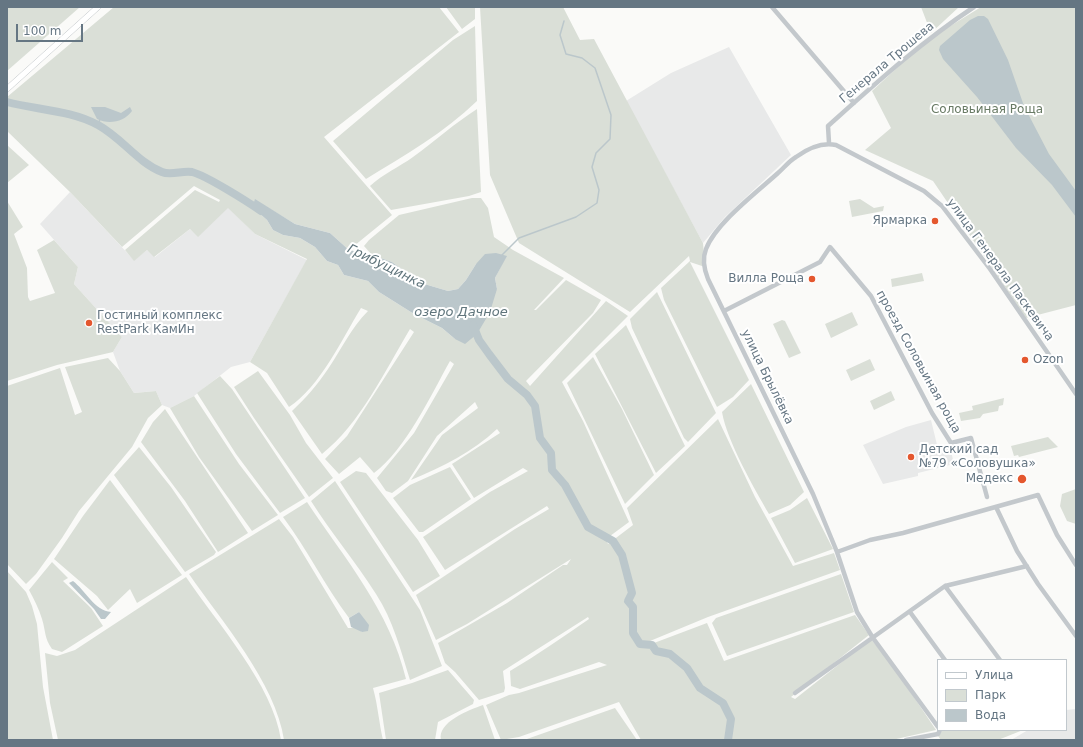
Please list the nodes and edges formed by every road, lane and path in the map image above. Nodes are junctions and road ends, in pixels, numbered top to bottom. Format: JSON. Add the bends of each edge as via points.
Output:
{"nodes":[{"id":1,"x":98,"y":7,"type":"edge"},
{"id":2,"x":772,"y":7,"type":"edge"},
{"id":3,"x":974,"y":7,"type":"edge"},
{"id":4,"x":7,"y":89,"type":"edge"},
{"id":5,"x":854,"y":103,"type":"junction"},
{"id":6,"x":829,"y":143,"type":"junction"},
{"id":7,"x":724,"y":311,"type":"junction"},
{"id":8,"x":1076,"y":394,"type":"edge"},
{"id":9,"x":986,"y":497,"type":"dead end"},
{"id":10,"x":996,"y":507,"type":"junction"},
{"id":11,"x":837,"y":552,"type":"junction"},
{"id":12,"x":1076,"y":565,"type":"edge"},
{"id":13,"x":1027,"y":566,"type":"junction"},
{"id":14,"x":945,"y":586,"type":"junction"},
{"id":15,"x":910,"y":612,"type":"junction"},
{"id":16,"x":1076,"y":636,"type":"edge"},
{"id":17,"x":873,"y":638,"type":"junction"},
{"id":18,"x":944,"y":659,"type":"edge"},
{"id":19,"x":999,"y":659,"type":"edge"},
{"id":20,"x":795,"y":693,"type":"dead end"},
{"id":21,"x":937,"y":726,"type":"edge"},
{"id":22,"x":940,"y":731,"type":"edge"},
{"id":23,"x":906,"y":740,"type":"edge"}],
"edges":[{"from":1,"to":4,"type":"main road"},
{"from":2,"to":5,"type":"street"},
{"from":3,"to":5,"type":"street","name":"Генерала Трошева","via":[[911,53]]},
{"from":5,"to":6,"type":"street","name":"Генерала Трошева","via":[[828,126]]},
{"from":6,"to":7,"type":"street","name":"улица Брылёвка","via":[[815,146],[796,156],[740,207],[713,236],[705,254],[704,269]]},
{"from":6,"to":8,"type":"street","name":"улица Генерала Паскевича","via":[[836,144],[924,191],[942,206],[990,269]]},
{"from":7,"to":9,"type":"street","name":"проезд Соловьиная роща","via":[[820,262],[830,247],[871,296],[932,413],[951,443],[971,438]]},
{"from":7,"to":11,"type":"street","name":"улица Брылёвка","via":[[813,494]]},
{"from":10,"to":11,"type":"street","via":[[870,540]]},
{"from":10,"to":12,"type":"street","via":[[1038,495],[1057,535]]},
{"from":10,"to":13,"type":"street"},
{"from":11,"to":17,"type":"street","name":"улица Брылёвка","via":[[857,612]]},
{"from":13,"to":14,"type":"street"},
{"from":13,"to":16,"type":"street"},
{"from":14,"to":15,"type":"street"},
{"from":14,"to":19,"type":"street"},
{"from":15,"to":17,"type":"street"},
{"from":15,"to":18,"type":"street"},
{"from":17,"to":20,"type":"street"},
{"from":17,"to":21,"type":"street","name":"улица Брылёвка"},
{"from":22,"to":23,"type":"street","via":[[938,734]]}]}
